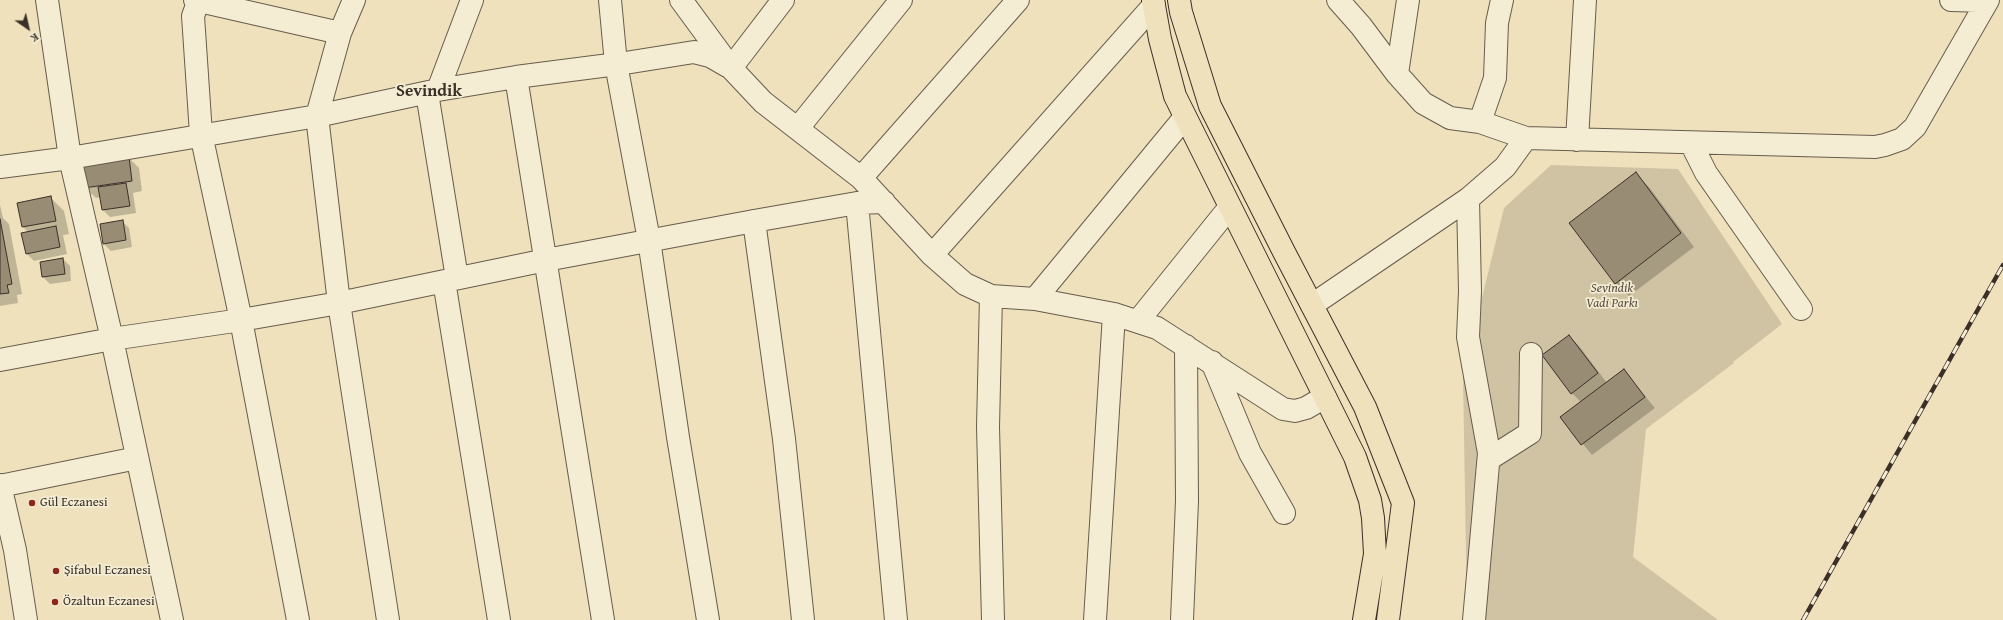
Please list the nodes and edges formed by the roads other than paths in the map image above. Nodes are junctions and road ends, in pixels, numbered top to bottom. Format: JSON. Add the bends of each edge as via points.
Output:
{"nodes":[{"id":1,"x":47,"y":0,"type":"edge"},
{"id":2,"x":197,"y":0,"type":"edge"},
{"id":3,"x":354,"y":0,"type":"edge"},
{"id":4,"x":472,"y":0,"type":"edge"},
{"id":5,"x":610,"y":0,"type":"edge"},
{"id":6,"x":681,"y":0,"type":"edge"},
{"id":7,"x":783,"y":0,"type":"edge"},
{"id":8,"x":901,"y":0,"type":"edge"},
{"id":9,"x":1018,"y":0,"type":"edge"},
{"id":10,"x":1179,"y":0,"type":"edge"},
{"id":11,"x":1338,"y":0,"type":"edge"},
{"id":12,"x":1408,"y":0,"type":"edge"},
{"id":13,"x":1502,"y":0,"type":"edge"},
{"id":14,"x":1585,"y":0,"type":"edge"},
{"id":15,"x":1951,"y":0,"type":"edge"},
{"id":16,"x":1987,"y":1,"type":"edge"},
{"id":17,"x":1154,"y":3,"type":"edge"},
{"id":18,"x":340,"y":33,"type":"junction"},
{"id":19,"x":616,"y":64,"type":"junction"},
{"id":20,"x":731,"y":68,"type":"junction"},
{"id":21,"x":1397,"y":74,"type":"junction"},
{"id":22,"x":516,"y":78,"type":"junction"},
{"id":23,"x":432,"y":91,"type":"junction"},
{"id":24,"x":317,"y":116,"type":"junction"},
{"id":25,"x":1185,"y":117,"type":"junction"},
{"id":26,"x":1480,"y":122,"type":"junction"},
{"id":27,"x":798,"y":128,"type":"junction"},
{"id":28,"x":201,"y":134,"type":"junction"},
{"id":29,"x":1526,"y":138,"type":"junction"},
{"id":30,"x":1577,"y":140,"type":"junction"},
{"id":31,"x":1690,"y":143,"type":"junction"},
{"id":32,"x":70,"y":158,"type":"junction"},
{"id":33,"x":0,"y":166,"type":"edge"},
{"id":34,"x":862,"y":178,"type":"junction"},
{"id":35,"x":1468,"y":199,"type":"junction"},
{"id":36,"x":884,"y":202,"type":"junction"},
{"id":37,"x":857,"y":203,"type":"junction"},
{"id":38,"x":1229,"y":208,"type":"junction"},
{"id":39,"x":754,"y":221,"type":"junction"},
{"id":40,"x":649,"y":240,"type":"junction"},
{"id":41,"x":932,"y":255,"type":"junction"},
{"id":42,"x":546,"y":260,"type":"junction"},
{"id":43,"x":450,"y":280,"type":"junction"},
{"id":44,"x":991,"y":296,"type":"junction"},
{"id":45,"x":1035,"y":299,"type":"junction"},
{"id":46,"x":339,"y":303,"type":"junction"},
{"id":47,"x":1312,"y":305,"type":"junction"},
{"id":48,"x":1801,"y":309,"type":"dead end"},
{"id":49,"x":1114,"y":314,"type":"junction"},
{"id":50,"x":241,"y":320,"type":"junction"},
{"id":51,"x":1138,"y":321,"type":"junction"},
{"id":52,"x":112,"y":339,"type":"junction"},
{"id":53,"x":1186,"y":346,"type":"junction"},
{"id":54,"x":1531,"y":354,"type":"dead end"},
{"id":55,"x":0,"y":360,"type":"edge"},
{"id":56,"x":1212,"y":362,"type":"junction"},
{"id":57,"x":1325,"y":397,"type":"junction"},
{"id":58,"x":138,"y":458,"type":"junction"},
{"id":59,"x":1489,"y":459,"type":"junction"},
{"id":60,"x":0,"y":485,"type":"edge"},
{"id":61,"x":1284,"y":513,"type":"dead end"},
{"id":62,"x":26,"y":620,"type":"edge"},
{"id":63,"x":172,"y":620,"type":"edge"},
{"id":64,"x":298,"y":620,"type":"edge"},
{"id":65,"x":388,"y":620,"type":"edge"},
{"id":66,"x":499,"y":620,"type":"edge"},
{"id":67,"x":603,"y":620,"type":"edge"},
{"id":68,"x":708,"y":620,"type":"edge"},
{"id":69,"x":803,"y":620,"type":"edge"},
{"id":70,"x":896,"y":620,"type":"edge"},
{"id":71,"x":993,"y":620,"type":"edge"},
{"id":72,"x":1095,"y":620,"type":"edge"},
{"id":73,"x":1182,"y":620,"type":"edge"},
{"id":74,"x":1364,"y":620,"type":"edge"},
{"id":75,"x":1388,"y":620,"type":"edge"},
{"id":76,"x":1474,"y":620,"type":"edge"}],
"edges":[{"from":1,"to":32,"type":"street"},
{"from":2,"to":18,"type":"street"},
{"from":2,"to":28,"type":"street","via":[[193,16]]},
{"from":3,"to":18,"type":"street"},
{"from":4,"to":23,"type":"street"},
{"from":5,"to":19,"type":"street"},
{"from":6,"to":20,"type":"street"},
{"from":7,"to":20,"type":"street"},
{"from":8,"to":27,"type":"street"},
{"from":9,"to":34,"type":"street"},
{"from":10,"to":47,"type":"main road","via":[[1210,106]]},
{"from":11,"to":21,"type":"street"},
{"from":12,"to":21,"type":"street"},
{"from":13,"to":26,"type":"street","via":[[1497,23],[1495,78]]},
{"from":14,"to":30,"type":"street"},
{"from":15,"to":16,"type":"street"},
{"from":16,"to":31,"type":"street","via":[[1920,120],[1909,133],[1898,140],[1875,147]]},
{"from":17,"to":25,"type":"main road","via":[[1160,39],[1175,96]]},
{"from":17,"to":41,"type":"street"},
{"from":18,"to":24,"type":"street"},
{"from":19,"to":20,"type":"street","via":[[694,52],[710,56]]},
{"from":19,"to":22,"type":"street"},
{"from":19,"to":40,"type":"street"},
{"from":20,"to":27,"type":"street","via":[[763,102]]},
{"from":21,"to":26,"type":"street","via":[[1423,103],[1450,118]]},
{"from":22,"to":23,"type":"street"},
{"from":22,"to":42,"type":"street"},
{"from":23,"to":24,"type":"street"},
{"from":23,"to":43,"type":"street"},
{"from":24,"to":28,"type":"street"},
{"from":24,"to":46,"type":"street"},
{"from":25,"to":38,"type":"main road"},
{"from":25,"to":45,"type":"street"},
{"from":26,"to":29,"type":"street"},
{"from":27,"to":34,"type":"street"},
{"from":28,"to":32,"type":"street"},
{"from":28,"to":50,"type":"street"},
{"from":29,"to":30,"type":"street"},
{"from":29,"to":35,"type":"street","via":[[1505,167]]},
{"from":30,"to":31,"type":"street"},
{"from":31,"to":48,"type":"street","via":[[1706,173]]},
{"from":32,"to":33,"type":"street"},
{"from":32,"to":52,"type":"street"},
{"from":34,"to":36,"type":"street"},
{"from":35,"to":47,"type":"street"},
{"from":35,"to":59,"type":"street","via":[[1468,336]]},
{"from":36,"to":37,"type":"street"},
{"from":36,"to":41,"type":"street"},
{"from":37,"to":39,"type":"street"},
{"from":37,"to":70,"type":"street"},
{"from":38,"to":51,"type":"street"},
{"from":38,"to":57,"type":"main road"},
{"from":39,"to":40,"type":"street"},
{"from":39,"to":69,"type":"street","via":[[784,439]]},
{"from":40,"to":42,"type":"street"},
{"from":40,"to":68,"type":"street"},
{"from":41,"to":44,"type":"street","via":[[964,284]]},
{"from":42,"to":43,"type":"street"},
{"from":42,"to":67,"type":"street"},
{"from":43,"to":46,"type":"street"},
{"from":43,"to":66,"type":"street"},
{"from":44,"to":45,"type":"street"},
{"from":44,"to":71,"type":"street","via":[[988,427]]},
{"from":45,"to":49,"type":"street"},
{"from":46,"to":50,"type":"street"},
{"from":46,"to":65,"type":"street"},
{"from":47,"to":75,"type":"main road","via":[[1365,407],[1403,503]]},
{"from":49,"to":51,"type":"street"},
{"from":49,"to":72,"type":"street"},
{"from":50,"to":52,"type":"street"},
{"from":50,"to":64,"type":"street"},
{"from":51,"to":53,"type":"street","via":[[1157,328]]},
{"from":52,"to":55,"type":"street"},
{"from":52,"to":58,"type":"street"},
{"from":53,"to":56,"type":"street"},
{"from":53,"to":73,"type":"street","via":[[1187,501]]},
{"from":54,"to":59,"type":"street","via":[[1530,433]]},
{"from":56,"to":57,"type":"street","via":[[1283,409],[1295,411],[1306,408]]},
{"from":56,"to":61,"type":"street","via":[[1250,453]]},
{"from":57,"to":74,"type":"main road","via":[[1355,457],[1371,506],[1374,554]]},
{"from":58,"to":60,"type":"street"},
{"from":58,"to":63,"type":"street"},
{"from":59,"to":76,"type":"street"},
{"from":60,"to":62,"type":"street","via":[[15,550]]}]}
